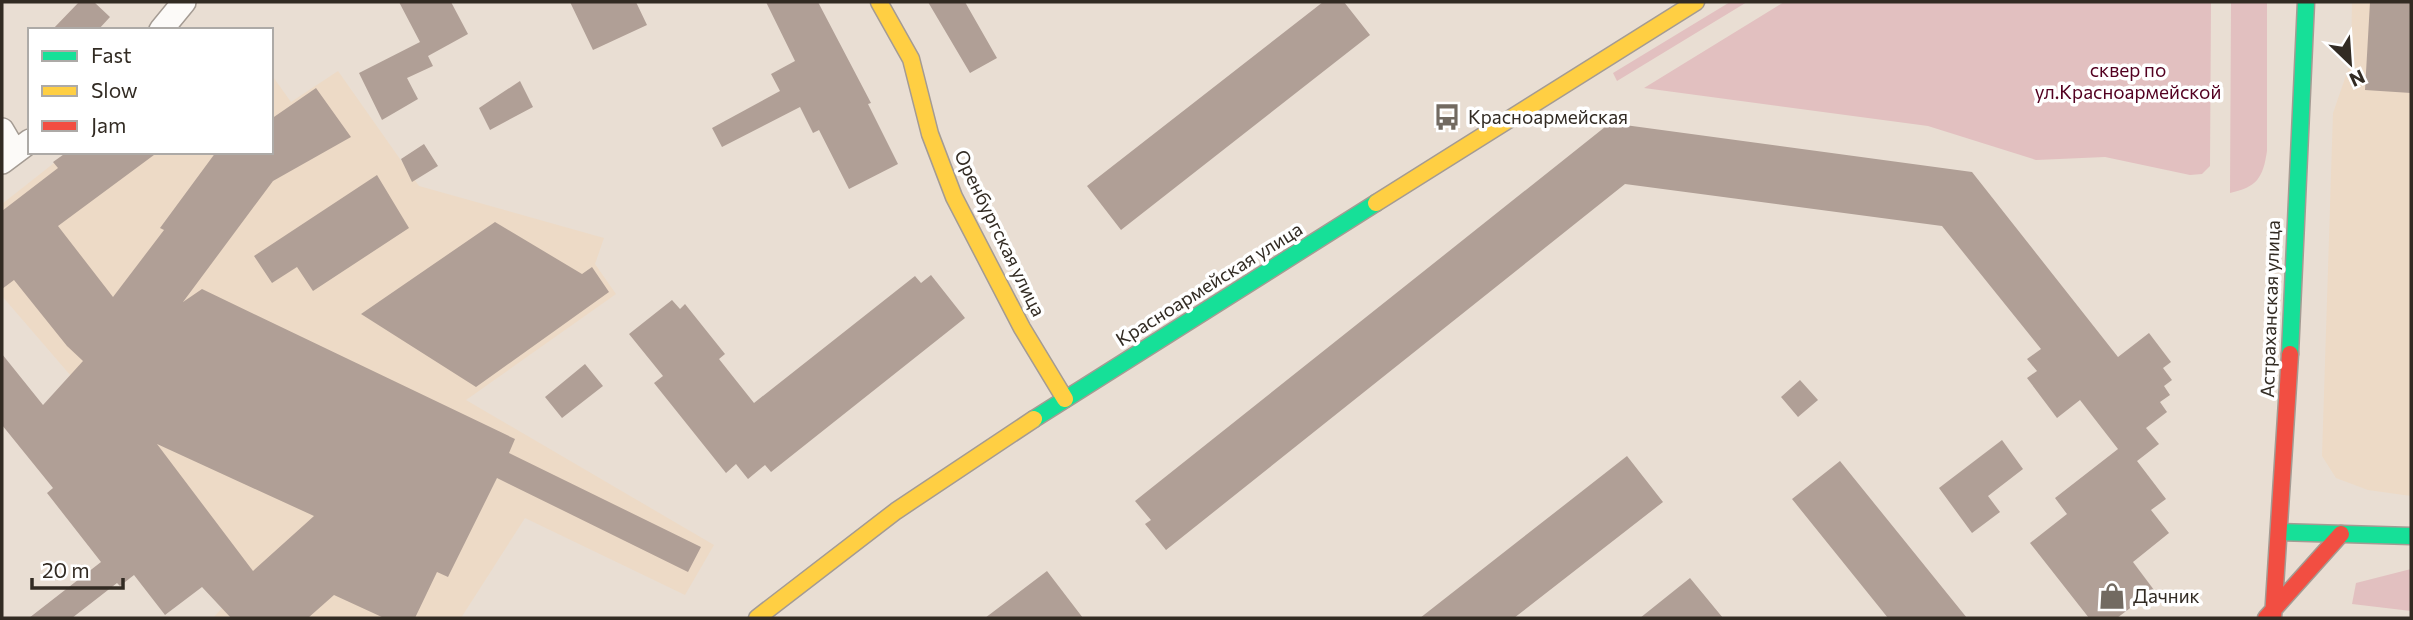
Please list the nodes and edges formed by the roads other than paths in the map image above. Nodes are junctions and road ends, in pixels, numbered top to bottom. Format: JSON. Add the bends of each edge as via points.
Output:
{"nodes":[{"id":1,"x":184,"y":2,"type":"edge"},
{"id":2,"x":879,"y":2,"type":"edge"},
{"id":3,"x":2306,"y":2,"type":"edge"},
{"id":4,"x":1681,"y":6,"type":"edge"},
{"id":5,"x":163,"y":28,"type":"edge"},
{"id":6,"x":2,"y":130,"type":"edge"},
{"id":7,"x":16,"y":152,"type":"edge"},
{"id":8,"x":1065,"y":399,"type":"junction"},
{"id":9,"x":2280,"y":532,"type":"junction"},
{"id":10,"x":2341,"y":534,"type":"junction"},
{"id":11,"x":2411,"y":536,"type":"edge"},
{"id":12,"x":2271,"y":615,"type":"edge"},
{"id":13,"x":757,"y":618,"type":"edge"}],
"edges":[{"from":1,"to":5,"type":"street"},
{"from":2,"to":8,"type":"street","name":"Оренбургская улица","via":[[911,59],[930,134],[954,197]]},
{"from":3,"to":9,"type":"street","name":"Астраханская улица"},
{"from":4,"to":8,"type":"street","name":"Красноармейская улица"},
{"from":6,"to":7,"type":"street"},
{"from":8,"to":13,"type":"street","name":"Красноармейская улица","via":[[896,511]]},
{"from":9,"to":10,"type":"street"},
{"from":9,"to":12,"type":"street","name":"Астраханская улица"},
{"from":10,"to":11,"type":"street"},
{"from":10,"to":12,"type":"street"}]}
